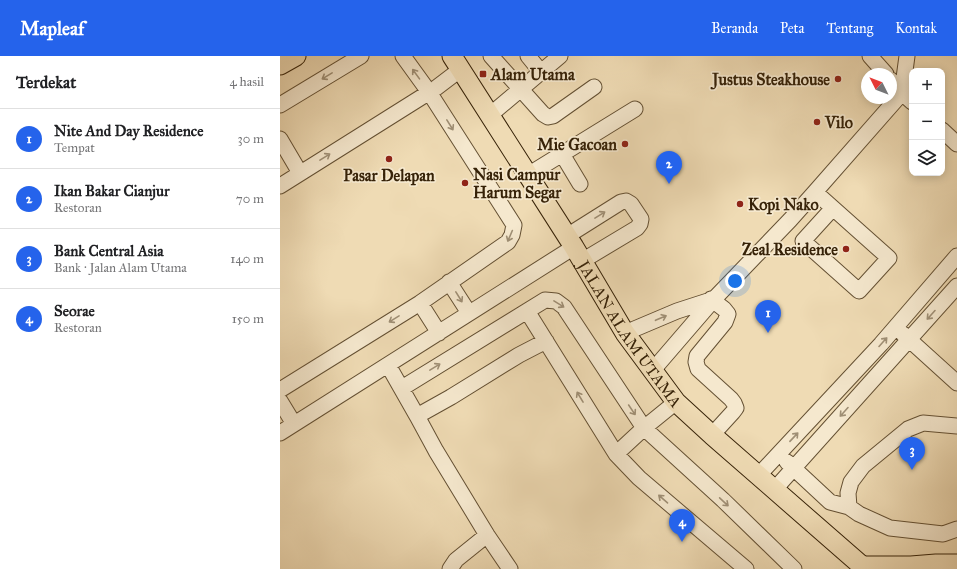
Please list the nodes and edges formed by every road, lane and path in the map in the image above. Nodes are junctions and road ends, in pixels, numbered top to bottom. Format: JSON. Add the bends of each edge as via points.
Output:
{"nodes":[{"id":1,"x":296,"y":56,"type":"edge"},
{"id":2,"x":361,"y":56,"type":"edge"},
{"id":3,"x":403,"y":56,"type":"edge"},
{"id":4,"x":491,"y":56,"type":"edge"},
{"id":5,"x":528,"y":56,"type":"edge"},
{"id":6,"x":560,"y":56,"type":"edge"},
{"id":7,"x":870,"y":56,"type":"edge"},
{"id":8,"x":907,"y":56,"type":"edge"},
{"id":9,"x":457,"y":62,"type":"edge"},
{"id":10,"x":280,"y":65,"type":"edge"},
{"id":11,"x":881,"y":68,"type":"edge"},
{"id":12,"x":541,"y":72,"type":"junction"},
{"id":13,"x":594,"y":86,"type":"dead end"},
{"id":14,"x":897,"y":86,"type":"edge"},
{"id":15,"x":520,"y":90,"type":"junction"},
{"id":16,"x":430,"y":92,"type":"junction"},
{"id":17,"x":907,"y":97,"type":"edge"},
{"id":18,"x":282,"y":99,"type":"edge"},
{"id":19,"x":635,"y":109,"type":"dead end"},
{"id":20,"x":490,"y":115,"type":"junction"},
{"id":21,"x":945,"y":133,"type":"edge"},
{"id":22,"x":280,"y":139,"type":"edge"},
{"id":23,"x":957,"y":144,"type":"edge"},
{"id":24,"x":562,"y":154,"type":"junction"},
{"id":25,"x":300,"y":173,"type":"junction"},
{"id":26,"x":528,"y":175,"type":"junction"},
{"id":27,"x":580,"y":184,"type":"dead end"},
{"id":28,"x":280,"y":186,"type":"edge"},
{"id":29,"x":815,"y":192,"type":"junction"},
{"id":30,"x":833,"y":208,"type":"junction"},
{"id":31,"x":790,"y":220,"type":"junction"},
{"id":32,"x":808,"y":236,"type":"junction"},
{"id":33,"x":574,"y":248,"type":"junction"},
{"id":34,"x":957,"y":256,"type":"edge"},
{"id":35,"x":449,"y":282,"type":"junction"},
{"id":36,"x":957,"y":286,"type":"edge"},
{"id":37,"x":713,"y":300,"type":"junction"},
{"id":38,"x":420,"y":303,"type":"junction"},
{"id":39,"x":527,"y":311,"type":"junction"},
{"id":40,"x":469,"y":313,"type":"junction"},
{"id":41,"x":896,"y":327,"type":"junction"},
{"id":42,"x":439,"y":333,"type":"junction"},
{"id":43,"x":625,"y":333,"type":"junction"},
{"id":44,"x":909,"y":340,"type":"junction"},
{"id":45,"x":546,"y":341,"type":"junction"},
{"id":46,"x":388,"y":365,"type":"junction"},
{"id":47,"x":653,"y":370,"type":"junction"},
{"id":48,"x":957,"y":383,"type":"edge"},
{"id":49,"x":402,"y":388,"type":"junction"},
{"id":50,"x":280,"y":390,"type":"edge"},
{"id":51,"x":280,"y":401,"type":"edge"},
{"id":52,"x":676,"y":402,"type":"junction"},
{"id":53,"x":417,"y":416,"type":"junction"},
{"id":54,"x":294,"y":424,"type":"junction"},
{"id":55,"x":957,"y":426,"type":"edge"},
{"id":56,"x":644,"y":428,"type":"junction"},
{"id":57,"x":280,"y":432,"type":"edge"},
{"id":58,"x":712,"y":435,"type":"junction"},
{"id":59,"x":616,"y":454,"type":"junction"},
{"id":60,"x":778,"y":454,"type":"junction"},
{"id":61,"x":794,"y":468,"type":"junction"},
{"id":62,"x":758,"y":476,"type":"junction"},
{"id":63,"x":774,"y":490,"type":"junction"},
{"id":64,"x":849,"y":507,"type":"junction"},
{"id":65,"x":957,"y":529,"type":"edge"},
{"id":66,"x":487,"y":535,"type":"junction"},
{"id":67,"x":957,"y":564,"type":"edge"},
{"id":68,"x":862,"y":568,"type":"edge"},
{"id":69,"x":450,"y":569,"type":"edge"},
{"id":70,"x":510,"y":569,"type":"edge"},
{"id":71,"x":746,"y":569,"type":"edge"},
{"id":72,"x":794,"y":569,"type":"edge"}],
"edges":[{"from":1,"to":10,"type":"main road"},
{"from":2,"to":18,"type":"lane","one_way":true},
{"from":16,"to":3,"type":"lane","one_way":true},
{"from":4,"to":15,"type":"lane"},
{"from":5,"to":12,"type":"lane"},
{"from":6,"to":12,"type":"lane"},
{"from":7,"to":11,"type":"lane"},
{"from":8,"to":17,"type":"lane"},
{"from":9,"to":16,"type":"lane"},
{"from":9,"to":20,"type":"main road","name":"JALAN ALAM UTAMA"},
{"from":12,"to":15,"type":"lane"},
{"from":13,"to":15,"type":"lane","via":[[548,117]]},
{"from":14,"to":17,"type":"lane"},
{"from":15,"to":20,"type":"lane"},
{"from":25,"to":16,"type":"lane","one_way":true},
{"from":16,"to":35,"type":"lane","one_way":true,"via":[[514,226],[508,242]]},
{"from":17,"to":29,"type":"lane"},
{"from":19,"to":24,"type":"lane"},
{"from":20,"to":26,"type":"main road","name":"JALAN ALAM UTAMA"},
{"from":21,"to":23,"type":"lane"},
{"from":22,"to":25,"type":"lane"},
{"from":24,"to":26,"type":"lane"},
{"from":24,"to":27,"type":"lane"},
{"from":25,"to":28,"type":"lane"},
{"from":26,"to":33,"type":"main road","name":"JALAN ALAM UTAMA"},
{"from":29,"to":30,"type":"lane"},
{"from":29,"to":31,"type":"lane"},
{"from":30,"to":32,"type":"lane"},
{"from":30,"to":32,"type":"lane","via":[[890,258],[859,292],[803,241]]},
{"from":31,"to":32,"type":"lane"},
{"from":31,"to":37,"type":"lane"},
{"from":33,"to":40,"type":"lane"},
{"from":33,"to":43,"type":"main road","name":"JALAN ALAM UTAMA"},
{"from":34,"to":41,"type":"lane"},
{"from":35,"to":38,"type":"lane"},
{"from":35,"to":40,"type":"lane","one_way":true},
{"from":36,"to":44,"type":"lane","one_way":true},
{"from":43,"to":37,"type":"lane","one_way":true,"via":[[677,311]]},
{"from":37,"to":47,"type":"lane"},
{"from":37,"to":58,"type":"lane","via":[[728,314],[725,322],[697,356],[696,362],[698,369],[732,399],[736,408]]},
{"from":38,"to":42,"type":"lane"},
{"from":38,"to":50,"type":"lane","one_way":true},
{"from":39,"to":45,"type":"lane"},
{"from":49,"to":39,"type":"lane","one_way":true},
{"from":39,"to":56,"type":"lane","one_way":true,"via":[[545,300],[556,301],[564,307]]},
{"from":40,"to":42,"type":"lane"},
{"from":41,"to":44,"type":"lane"},
{"from":60,"to":41,"type":"lane","one_way":true},
{"from":42,"to":46,"type":"lane"},
{"from":43,"to":47,"type":"main road","name":"JALAN ALAM UTAMA"},
{"from":44,"to":48,"type":"lane"},
{"from":44,"to":61,"type":"lane","one_way":true},
{"from":45,"to":53,"type":"lane"},
{"from":59,"to":45,"type":"lane","one_way":true},
{"from":46,"to":49,"type":"lane"},
{"from":46,"to":54,"type":"lane"},
{"from":47,"to":52,"type":"main road","name":"JALAN ALAM UTAMA"},
{"from":49,"to":53,"type":"lane"},
{"from":51,"to":54,"type":"lane"},
{"from":52,"to":56,"type":"lane"},
{"from":52,"to":58,"type":"main road","name":"JALAN ALAM UTAMA"},
{"from":53,"to":66,"type":"lane"},
{"from":54,"to":57,"type":"lane"},
{"from":55,"to":64,"type":"lane","via":[[923,423],[908,429],[863,466],[848,493]]},
{"from":56,"to":59,"type":"lane"},
{"from":56,"to":72,"type":"lane","one_way":true},
{"from":58,"to":62,"type":"main road","name":"JALAN ALAM UTAMA"},
{"from":71,"to":59,"type":"lane","one_way":true,"via":[[639,478]]},
{"from":60,"to":61,"type":"lane"},
{"from":60,"to":62,"type":"lane"},
{"from":61,"to":63,"type":"lane"},
{"from":61,"to":64,"type":"lane","via":[[830,502]]},
{"from":62,"to":63,"type":"main road","name":"JALAN ALAM UTAMA"},
{"from":63,"to":68,"type":"main road","name":"JALAN ALAM UTAMA"},
{"from":64,"to":65,"type":"lane","via":[[890,528],[943,534]]},
{"from":66,"to":69,"type":"lane","via":[[456,560]]},
{"from":66,"to":70,"type":"lane"},
{"from":67,"to":68,"type":"main road","name":"JALAN ALAM UTAMA"}]}
